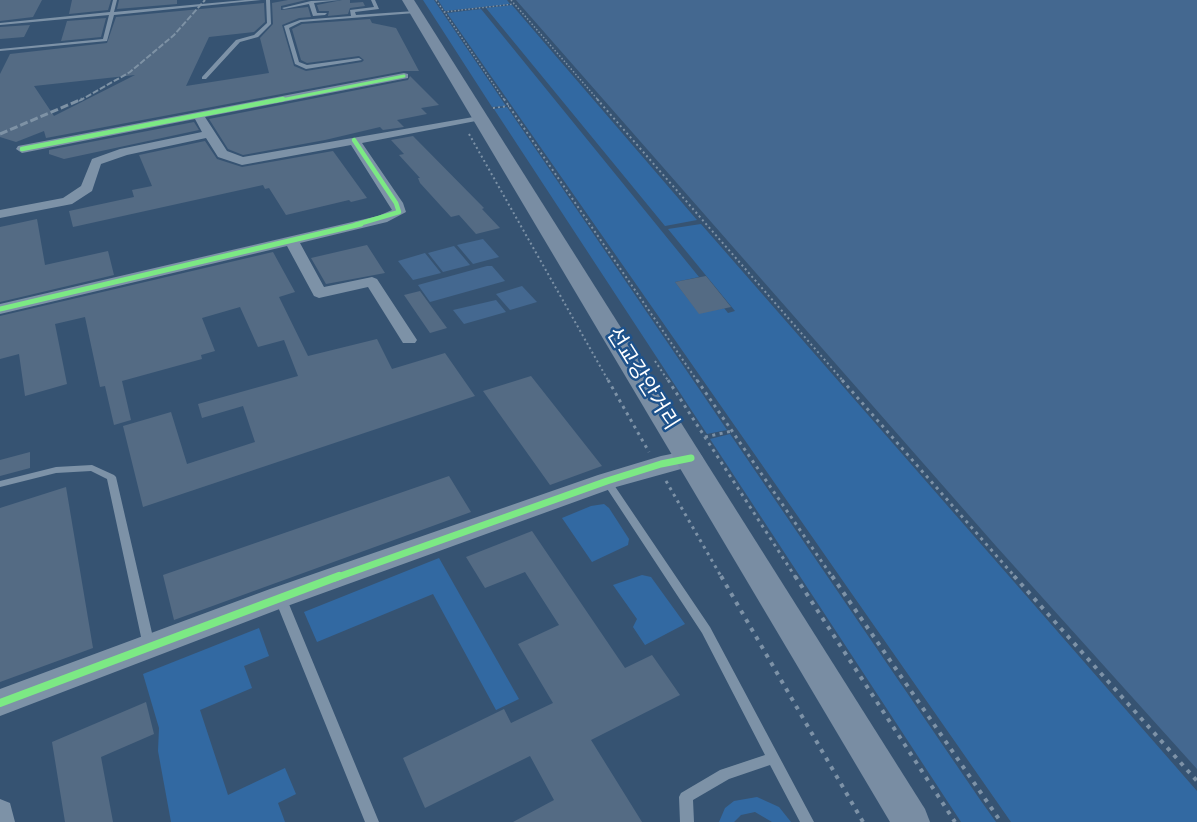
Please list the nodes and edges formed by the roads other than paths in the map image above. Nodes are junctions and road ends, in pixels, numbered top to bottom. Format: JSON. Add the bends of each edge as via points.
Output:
{"nodes":[{"id":1,"x":115,"y":0,"type":"edge"},
{"id":2,"x":259,"y":0,"type":"edge"},
{"id":3,"x":268,"y":0,"type":"edge"},
{"id":4,"x":373,"y":0,"type":"edge"},
{"id":5,"x":311,"y":2,"type":"junction"},
{"id":6,"x":339,"y":2,"type":"edge"},
{"id":7,"x":425,"y":3,"type":"edge"},
{"id":8,"x":284,"y":8,"type":"dead end"},
{"id":9,"x":352,"y":10,"type":"junction"},
{"id":10,"x":111,"y":14,"type":"junction"},
{"id":11,"x":354,"y":17,"type":"junction"},
{"id":12,"x":0,"y":24,"type":"edge"},
{"id":13,"x":0,"y":50,"type":"edge"},
{"id":14,"x":359,"y":60,"type":"dead end"},
{"id":15,"x":404,"y":76,"type":"dead end"},
{"id":16,"x":204,"y":78,"type":"dead end"},
{"id":17,"x":483,"y":113,"type":"junction"},
{"id":18,"x":198,"y":115,"type":"junction"},
{"id":19,"x":208,"y":134,"type":"junction"},
{"id":20,"x":354,"y":140,"type":"junction"},
{"id":21,"x":22,"y":148,"type":"dead end"},
{"id":22,"x":0,"y":214,"type":"edge"},
{"id":23,"x":291,"y":240,"type":"junction"},
{"id":24,"x":0,"y":309,"type":"edge"},
{"id":25,"x":409,"y":340,"type":"dead end"},
{"id":26,"x":698,"y":448,"type":"junction"},
{"id":27,"x":607,"y":481,"type":"junction"},
{"id":28,"x":0,"y":484,"type":"edge"},
{"id":29,"x":280,"y":597,"type":"junction"},
{"id":30,"x":149,"y":646,"type":"junction"},
{"id":31,"x":0,"y":703,"type":"edge"},
{"id":32,"x":773,"y":758,"type":"junction"},
{"id":33,"x":0,"y":812,"type":"edge"},
{"id":34,"x":1,"y":822,"type":"edge"},
{"id":35,"x":372,"y":822,"type":"edge"},
{"id":36,"x":687,"y":822,"type":"edge"},
{"id":37,"x":807,"y":822,"type":"edge"},
{"id":38,"x":911,"y":822,"type":"edge"}],
"edges":[{"from":1,"to":10,"type":"lane"},
{"from":2,"to":10,"type":"lane"},
{"from":3,"to":16,"type":"lane","via":[[269,22],[256,36],[238,41]]},
{"from":4,"to":9,"type":"lane","via":[[377,8]]},
{"from":5,"to":6,"type":"lane"},
{"from":5,"to":8,"type":"lane"},
{"from":5,"to":9,"type":"lane","via":[[315,15]]},
{"from":7,"to":11,"type":"lane"},
{"from":7,"to":17,"type":"main road","name":"선교강안거리"},
{"from":9,"to":11,"type":"lane"},
{"from":10,"to":12,"type":"lane"},
{"from":10,"to":13,"type":"lane","via":[[105,40]]},
{"from":11,"to":14,"type":"lane","via":[[290,23],[286,31],[297,63],[306,67]]},
{"from":15,"to":18,"type":"street"},
{"from":17,"to":20,"type":"street"},
{"from":17,"to":26,"type":"main road","name":"선교강안거리"},
{"from":18,"to":19,"type":"street"},
{"from":18,"to":21,"type":"street"},
{"from":19,"to":20,"type":"street","via":[[222,154],[242,161]]},
{"from":19,"to":22,"type":"street","via":[[96,162],[87,188],[67,201]]},
{"from":20,"to":23,"type":"street","via":[[399,212]]},
{"from":23,"to":24,"type":"street"},
{"from":23,"to":25,"type":"street","via":[[319,292],[372,282]]},
{"from":26,"to":27,"type":"street"},
{"from":26,"to":38,"type":"main road","name":"선교강안거리"},
{"from":27,"to":29,"type":"street"},
{"from":27,"to":32,"type":"lane","via":[[706,630]]},
{"from":28,"to":30,"type":"lane","via":[[56,470],[92,468],[111,477]]},
{"from":29,"to":30,"type":"street"},
{"from":29,"to":35,"type":"lane"},
{"from":30,"to":31,"type":"street"},
{"from":32,"to":36,"type":"lane","via":[[725,774],[686,796]]},
{"from":32,"to":37,"type":"lane"},
{"from":33,"to":34,"type":"street"}]}
